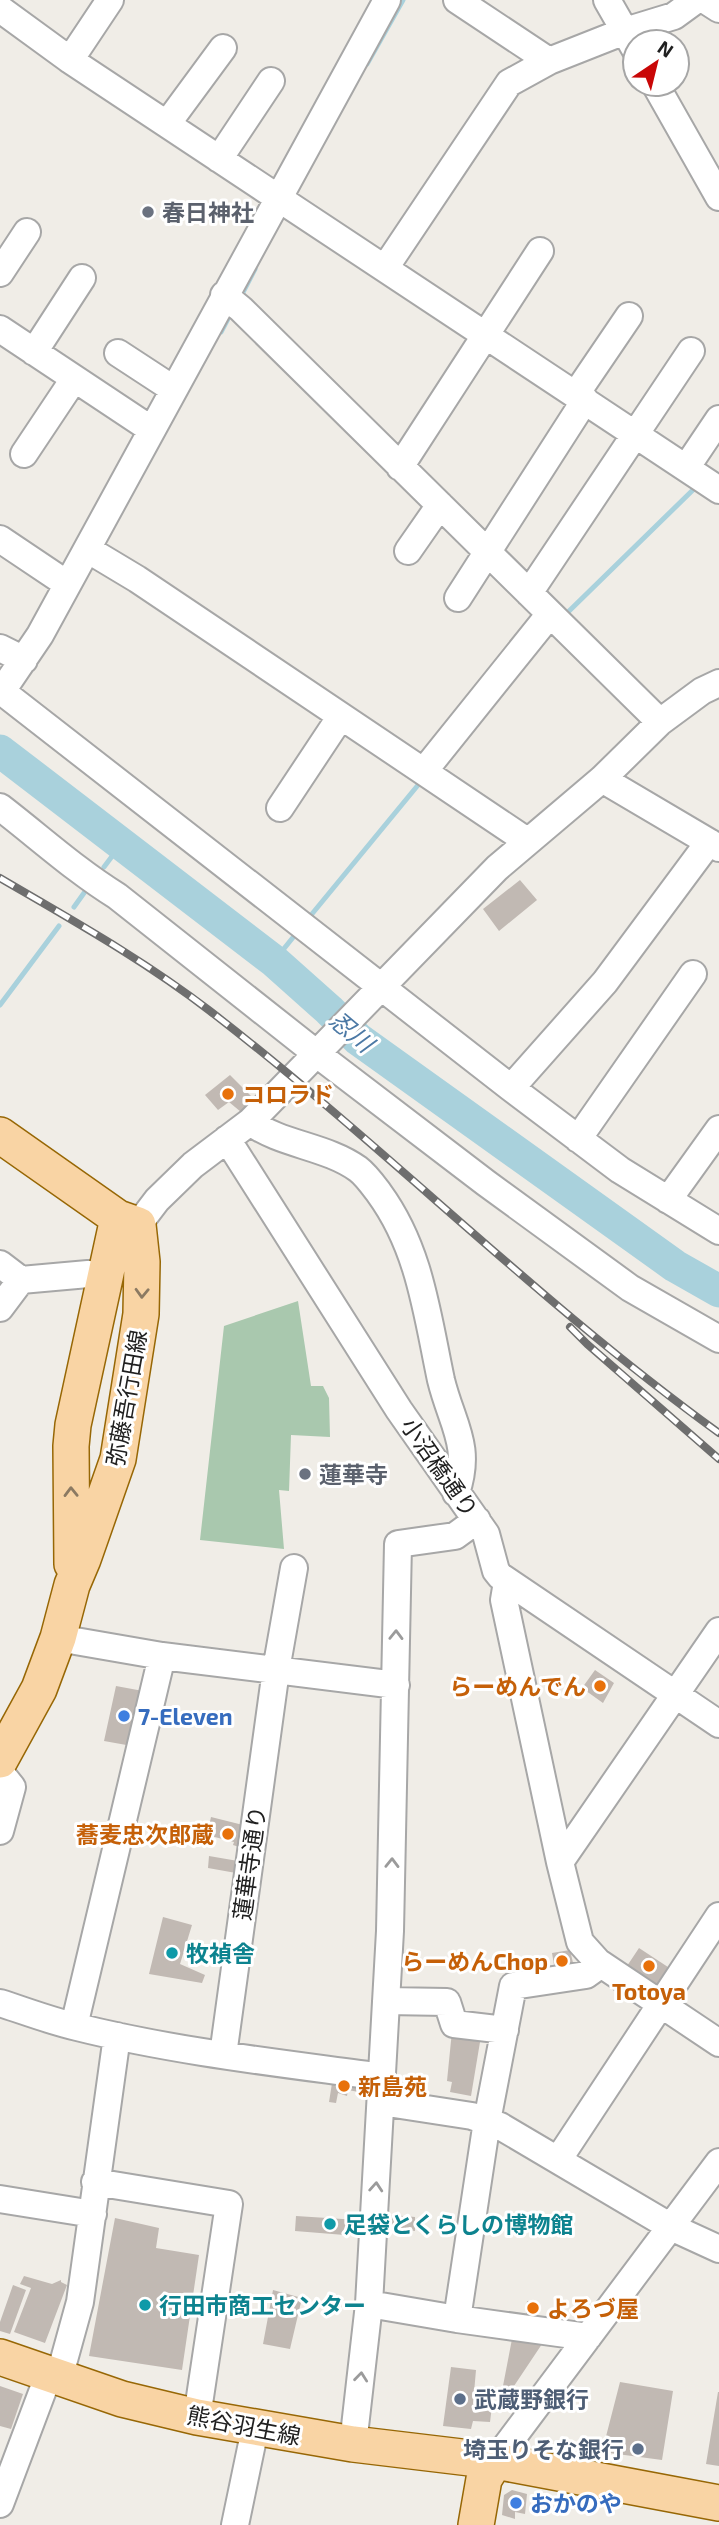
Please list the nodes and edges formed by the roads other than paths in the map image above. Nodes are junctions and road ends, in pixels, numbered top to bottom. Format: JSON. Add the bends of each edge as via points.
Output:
{"nodes":[{"id":1,"x":110,"y":0,"type":"edge"},
{"id":2,"x":387,"y":0,"type":"edge"},
{"id":3,"x":457,"y":0,"type":"edge"},
{"id":4,"x":607,"y":0,"type":"edge"},
{"id":5,"x":696,"y":0,"type":"edge"},
{"id":6,"x":705,"y":0,"type":"edge"},
{"id":7,"x":0,"y":9,"type":"edge"},
{"id":8,"x":719,"y":9,"type":"edge"},
{"id":9,"x":623,"y":28,"type":"edge"},
{"id":10,"x":652,"y":28,"type":"edge"},
{"id":11,"x":621,"y":42,"type":"edge"},
{"id":12,"x":223,"y":48,"type":"dead end"},
{"id":13,"x":70,"y":60,"type":"junction"},
{"id":14,"x":549,"y":61,"type":"junction"},
{"id":15,"x":271,"y":81,"type":"dead end"},
{"id":16,"x":663,"y":98,"type":"edge"},
{"id":17,"x":167,"y":124,"type":"junction"},
{"id":18,"x":219,"y":159,"type":"junction"},
{"id":19,"x":719,"y":197,"type":"edge"},
{"id":20,"x":277,"y":198,"type":"junction"},
{"id":21,"x":27,"y":232,"type":"dead end"},
{"id":22,"x":540,"y":251,"type":"dead end"},
{"id":23,"x":385,"y":268,"type":"junction"},
{"id":24,"x":0,"y":273,"type":"edge"},
{"id":25,"x":82,"y":278,"type":"dead end"},
{"id":26,"x":224,"y":295,"type":"junction"},
{"id":27,"x":629,"y":316,"type":"dead end"},
{"id":28,"x":0,"y":329,"type":"edge"},
{"id":29,"x":486,"y":333,"type":"junction"},
{"id":30,"x":691,"y":351,"type":"dead end"},
{"id":31,"x":34,"y":352,"type":"junction"},
{"id":32,"x":118,"y":353,"type":"dead end"},
{"id":33,"x":74,"y":379,"type":"junction"},
{"id":34,"x":173,"y":389,"type":"junction"},
{"id":35,"x":581,"y":397,"type":"junction"},
{"id":36,"x":719,"y":419,"type":"edge"},
{"id":37,"x":152,"y":430,"type":"junction"},
{"id":38,"x":636,"y":435,"type":"junction"},
{"id":39,"x":24,"y":454,"type":"dead end"},
{"id":40,"x":400,"y":467,"type":"junction"},
{"id":41,"x":686,"y":468,"type":"junction"},
{"id":42,"x":719,"y":490,"type":"edge"},
{"id":43,"x":440,"y":505,"type":"junction"},
{"id":44,"x":0,"y":539,"type":"edge"},
{"id":45,"x":87,"y":549,"type":"junction"},
{"id":46,"x":408,"y":551,"type":"dead end"},
{"id":47,"x":488,"y":552,"type":"junction"},
{"id":48,"x":67,"y":584,"type":"junction"},
{"id":49,"x":529,"y":593,"type":"junction"},
{"id":50,"x":458,"y":598,"type":"dead end"},
{"id":51,"x":550,"y":614,"type":"junction"},
{"id":52,"x":0,"y":648,"type":"edge"},
{"id":53,"x":24,"y":660,"type":"junction"},
{"id":54,"x":719,"y":683,"type":"edge"},
{"id":55,"x":1,"y":691,"type":"edge"},
{"id":56,"x":341,"y":716,"type":"junction"},
{"id":57,"x":660,"y":722,"type":"junction"},
{"id":58,"x":424,"y":771,"type":"junction"},
{"id":59,"x":602,"y":779,"type":"junction"},
{"id":60,"x":0,"y":807,"type":"edge"},
{"id":61,"x":279,"y":808,"type":"dead end"},
{"id":62,"x":527,"y":841,"type":"junction"},
{"id":63,"x":714,"y":845,"type":"edge"},
{"id":64,"x":693,"y":974,"type":"dead end"},
{"id":65,"x":381,"y":989,"type":"junction"},
{"id":66,"x":319,"y":1052,"type":"junction"},
{"id":67,"x":511,"y":1088,"type":"junction"},
{"id":68,"x":250,"y":1122,"type":"junction"},
{"id":69,"x":719,"y":1129,"type":"edge"},
{"id":70,"x":0,"y":1135,"type":"edge"},
{"id":71,"x":228,"y":1139,"type":"junction"},
{"id":72,"x":579,"y":1139,"type":"junction"},
{"id":73,"x":668,"y":1200,"type":"junction"},
{"id":74,"x":128,"y":1222,"type":"junction"},
{"id":75,"x":719,"y":1231,"type":"edge"},
{"id":76,"x":0,"y":1264,"type":"edge"},
{"id":77,"x":105,"y":1276,"type":"junction"},
{"id":78,"x":22,"y":1280,"type":"junction"},
{"id":79,"x":0,"y":1308,"type":"edge"},
{"id":80,"x":719,"y":1339,"type":"edge"},
{"id":81,"x":456,"y":1493,"type":"junction"},
{"id":82,"x":477,"y":1520,"type":"junction"},
{"id":83,"x":294,"y":1568,"type":"dead end"},
{"id":84,"x":507,"y":1582,"type":"junction"},
{"id":85,"x":72,"y":1585,"type":"junction"},
{"id":86,"x":719,"y":1631,"type":"edge"},
{"id":87,"x":58,"y":1638,"type":"junction"},
{"id":88,"x":162,"y":1656,"type":"junction"},
{"id":89,"x":276,"y":1670,"type":"junction"},
{"id":90,"x":396,"y":1685,"type":"junction"},
{"id":91,"x":676,"y":1695,"type":"junction"},
{"id":92,"x":719,"y":1724,"type":"edge"},
{"id":93,"x":0,"y":1760,"type":"edge"},
{"id":94,"x":0,"y":1772,"type":"edge"},
{"id":95,"x":0,"y":1831,"type":"edge"},
{"id":96,"x":560,"y":1862,"type":"junction"},
{"id":97,"x":719,"y":1916,"type":"edge"},
{"id":98,"x":598,"y":1962,"type":"junction"},
{"id":99,"x":386,"y":2001,"type":"junction"},
{"id":100,"x":0,"y":2003,"type":"edge"},
{"id":101,"x":661,"y":2005,"type":"junction"},
{"id":102,"x":74,"y":2026,"type":"junction"},
{"id":103,"x":505,"y":2030,"type":"junction"},
{"id":104,"x":117,"y":2036,"type":"junction"},
{"id":105,"x":719,"y":2043,"type":"edge"},
{"id":106,"x":223,"y":2055,"type":"junction"},
{"id":107,"x":382,"y":2090,"type":"junction"},
{"id":108,"x":487,"y":2122,"type":"junction"},
{"id":109,"x":558,"y":2160,"type":"junction"},
{"id":110,"x":719,"y":2162,"type":"edge"},
{"id":111,"x":95,"y":2182,"type":"junction"},
{"id":112,"x":0,"y":2199,"type":"edge"},
{"id":113,"x":93,"y":2214,"type":"junction"},
{"id":114,"x":671,"y":2227,"type":"junction"},
{"id":115,"x":719,"y":2249,"type":"edge"},
{"id":116,"x":369,"y":2304,"type":"junction"},
{"id":117,"x":457,"y":2319,"type":"junction"},
{"id":118,"x":588,"y":2337,"type":"junction"},
{"id":119,"x":0,"y":2357,"type":"edge"},
{"id":120,"x":54,"y":2376,"type":"junction"},
{"id":121,"x":197,"y":2417,"type":"junction"},
{"id":122,"x":255,"y":2429,"type":"junction"},
{"id":123,"x":353,"y":2444,"type":"junction"},
{"id":124,"x":10,"y":2447,"type":"edge"},
{"id":125,"x":495,"y":2461,"type":"junction"},
{"id":126,"x":719,"y":2502,"type":"edge"},
{"id":127,"x":0,"y":2504,"type":"edge"},
{"id":128,"x":235,"y":2525,"type":"edge"},
{"id":129,"x":476,"y":2525,"type":"edge"}],
"edges":[{"from":1,"to":13,"type":"street"},
{"from":2,"to":20,"type":"street"},
{"from":3,"to":14,"type":"street"},
{"from":4,"to":9,"type":"street"},
{"from":5,"to":10,"type":"street"},
{"from":6,"to":8,"type":"street"},
{"from":7,"to":13,"type":"street"},
{"from":11,"to":14,"type":"street"},
{"from":12,"to":17,"type":"street"},
{"from":13,"to":17,"type":"street"},
{"from":14,"to":23,"type":"street","via":[[509,83]]},
{"from":15,"to":18,"type":"street"},
{"from":16,"to":19,"type":"street"},
{"from":17,"to":18,"type":"street"},
{"from":18,"to":20,"type":"street"},
{"from":20,"to":23,"type":"street"},
{"from":20,"to":26,"type":"street"},
{"from":21,"to":24,"type":"street"},
{"from":22,"to":29,"type":"street"},
{"from":23,"to":29,"type":"street"},
{"from":25,"to":31,"type":"street"},
{"from":26,"to":34,"type":"street"},
{"from":26,"to":40,"type":"street"},
{"from":27,"to":35,"type":"street"},
{"from":28,"to":31,"type":"street"},
{"from":29,"to":35,"type":"street"},
{"from":29,"to":40,"type":"street"},
{"from":30,"to":38,"type":"street"},
{"from":31,"to":33,"type":"street"},
{"from":32,"to":34,"type":"street"},
{"from":33,"to":37,"type":"street"},
{"from":33,"to":39,"type":"street"},
{"from":34,"to":37,"type":"street"},
{"from":35,"to":38,"type":"street"},
{"from":35,"to":47,"type":"street"},
{"from":36,"to":41,"type":"street"},
{"from":37,"to":45,"type":"street"},
{"from":38,"to":41,"type":"street"},
{"from":38,"to":49,"type":"street"},
{"from":40,"to":43,"type":"street"},
{"from":41,"to":42,"type":"street"},
{"from":43,"to":46,"type":"street"},
{"from":43,"to":47,"type":"street"},
{"from":44,"to":48,"type":"street"},
{"from":45,"to":48,"type":"street"},
{"from":45,"to":56,"type":"street"},
{"from":47,"to":49,"type":"street"},
{"from":47,"to":50,"type":"street"},
{"from":48,"to":53,"type":"street"},
{"from":49,"to":51,"type":"street"},
{"from":51,"to":57,"type":"street"},
{"from":51,"to":58,"type":"street"},
{"from":52,"to":53,"type":"street"},
{"from":53,"to":55,"type":"street"},
{"from":54,"to":57,"type":"street"},
{"from":55,"to":65,"type":"street"},
{"from":56,"to":58,"type":"street"},
{"from":56,"to":61,"type":"street"},
{"from":57,"to":59,"type":"street"},
{"from":58,"to":62,"type":"street"},
{"from":59,"to":62,"type":"street"},
{"from":59,"to":63,"type":"street"},
{"from":60,"to":66,"type":"street"},
{"from":62,"to":65,"type":"street"},
{"from":63,"to":67,"type":"street","via":[[606,982]]},
{"from":64,"to":72,"type":"street"},
{"from":65,"to":66,"type":"street"},
{"from":65,"to":67,"type":"street"},
{"from":66,"to":68,"type":"street"},
{"from":66,"to":80,"type":"street","via":[[630,1288]]},
{"from":67,"to":72,"type":"street"},
{"from":68,"to":71,"type":"street"},
{"from":68,"to":81,"type":"street","via":[[359,1170],[386,1202],[418,1269],[442,1384],[459,1431],[464,1463]]},
{"from":69,"to":73,"type":"street"},
{"from":70,"to":74,"type":"main road"},
{"from":71,"to":74,"type":"street"},
{"from":71,"to":81,"type":"street","name":"小沼橋通り"},
{"from":72,"to":73,"type":"street"},
{"from":73,"to":75,"type":"street"},
{"from":74,"to":77,"type":"main road","name":"弥藤吾行田線"},
{"from":74,"to":85,"type":"main road","name":"弥藤吾行田線","one_way":true,"via":[[142,1262],[141,1314],[122,1443]]},
{"from":76,"to":78,"type":"street"},
{"from":77,"to":78,"type":"street"},
{"from":85,"to":77,"type":"main road","name":"弥藤吾行田線","one_way":true,"via":[[71,1446]]},
{"from":78,"to":79,"type":"street"},
{"from":81,"to":82,"type":"street","name":"小沼橋通り"},
{"from":82,"to":84,"type":"street","name":"小沼橋通り","via":[[486,1534],[496,1571]]},
{"from":90,"to":82,"type":"street","one_way":true,"via":[[398,1544],[455,1536]]},
{"from":83,"to":89,"type":"street","name":"蓮華寺通り"},
{"from":84,"to":91,"type":"street","name":"小沼橋通り"},
{"from":84,"to":96,"type":"street","via":[[504,1600]]},
{"from":85,"to":87,"type":"main road","name":"弥藤吾行田線"},
{"from":86,"to":91,"type":"street"},
{"from":87,"to":88,"type":"street"},
{"from":87,"to":93,"type":"main road","name":"弥藤吾行田線","via":[[39,1689]]},
{"from":88,"to":89,"type":"street"},
{"from":88,"to":102,"type":"street"},
{"from":89,"to":90,"type":"street"},
{"from":89,"to":106,"type":"street","name":"蓮華寺通り"},
{"from":99,"to":90,"type":"street","one_way":true},
{"from":91,"to":92,"type":"street","name":"小沼橋通り"},
{"from":91,"to":96,"type":"street"},
{"from":94,"to":95,"type":"street","via":[[12,1787]]},
{"from":96,"to":98,"type":"street","via":[[580,1942]]},
{"from":97,"to":101,"type":"street"},
{"from":98,"to":101,"type":"street"},
{"from":98,"to":103,"type":"street","via":[[586,1975],[513,1986]]},
{"from":99,"to":103,"type":"street","via":[[447,2002],[454,2024]]},
{"from":99,"to":107,"type":"street"},
{"from":100,"to":102,"type":"street"},
{"from":101,"to":105,"type":"street"},
{"from":101,"to":109,"type":"street"},
{"from":102,"to":104,"type":"street"},
{"from":103,"to":108,"type":"street"},
{"from":104,"to":106,"type":"street"},
{"from":104,"to":111,"type":"street"},
{"from":106,"to":107,"type":"street"},
{"from":107,"to":108,"type":"street"},
{"from":116,"to":107,"type":"street","one_way":true},
{"from":108,"to":109,"type":"street"},
{"from":108,"to":117,"type":"street"},
{"from":109,"to":114,"type":"street"},
{"from":110,"to":114,"type":"street"},
{"from":111,"to":113,"type":"street"},
{"from":111,"to":121,"type":"street","via":[[229,2204]]},
{"from":112,"to":113,"type":"street"},
{"from":113,"to":120,"type":"street","via":[[80,2302]]},
{"from":114,"to":115,"type":"street"},
{"from":114,"to":118,"type":"street"},
{"from":116,"to":117,"type":"street"},
{"from":123,"to":116,"type":"street","one_way":true},
{"from":117,"to":118,"type":"street"},
{"from":118,"to":125,"type":"street"},
{"from":119,"to":120,"type":"main road","name":"熊谷羽生線"},
{"from":120,"to":121,"type":"main road","name":"熊谷羽生線"},
{"from":120,"to":124,"type":"street"},
{"from":121,"to":122,"type":"main road","name":"熊谷羽生線"},
{"from":122,"to":123,"type":"main road","name":"熊谷羽生線"},
{"from":122,"to":128,"type":"street"},
{"from":123,"to":125,"type":"main road","name":"熊谷羽生線"},
{"from":124,"to":127,"type":"street"},
{"from":125,"to":126,"type":"main road","name":"熊谷羽生線"},
{"from":125,"to":129,"type":"main road","via":[[484,2479]]}]}
